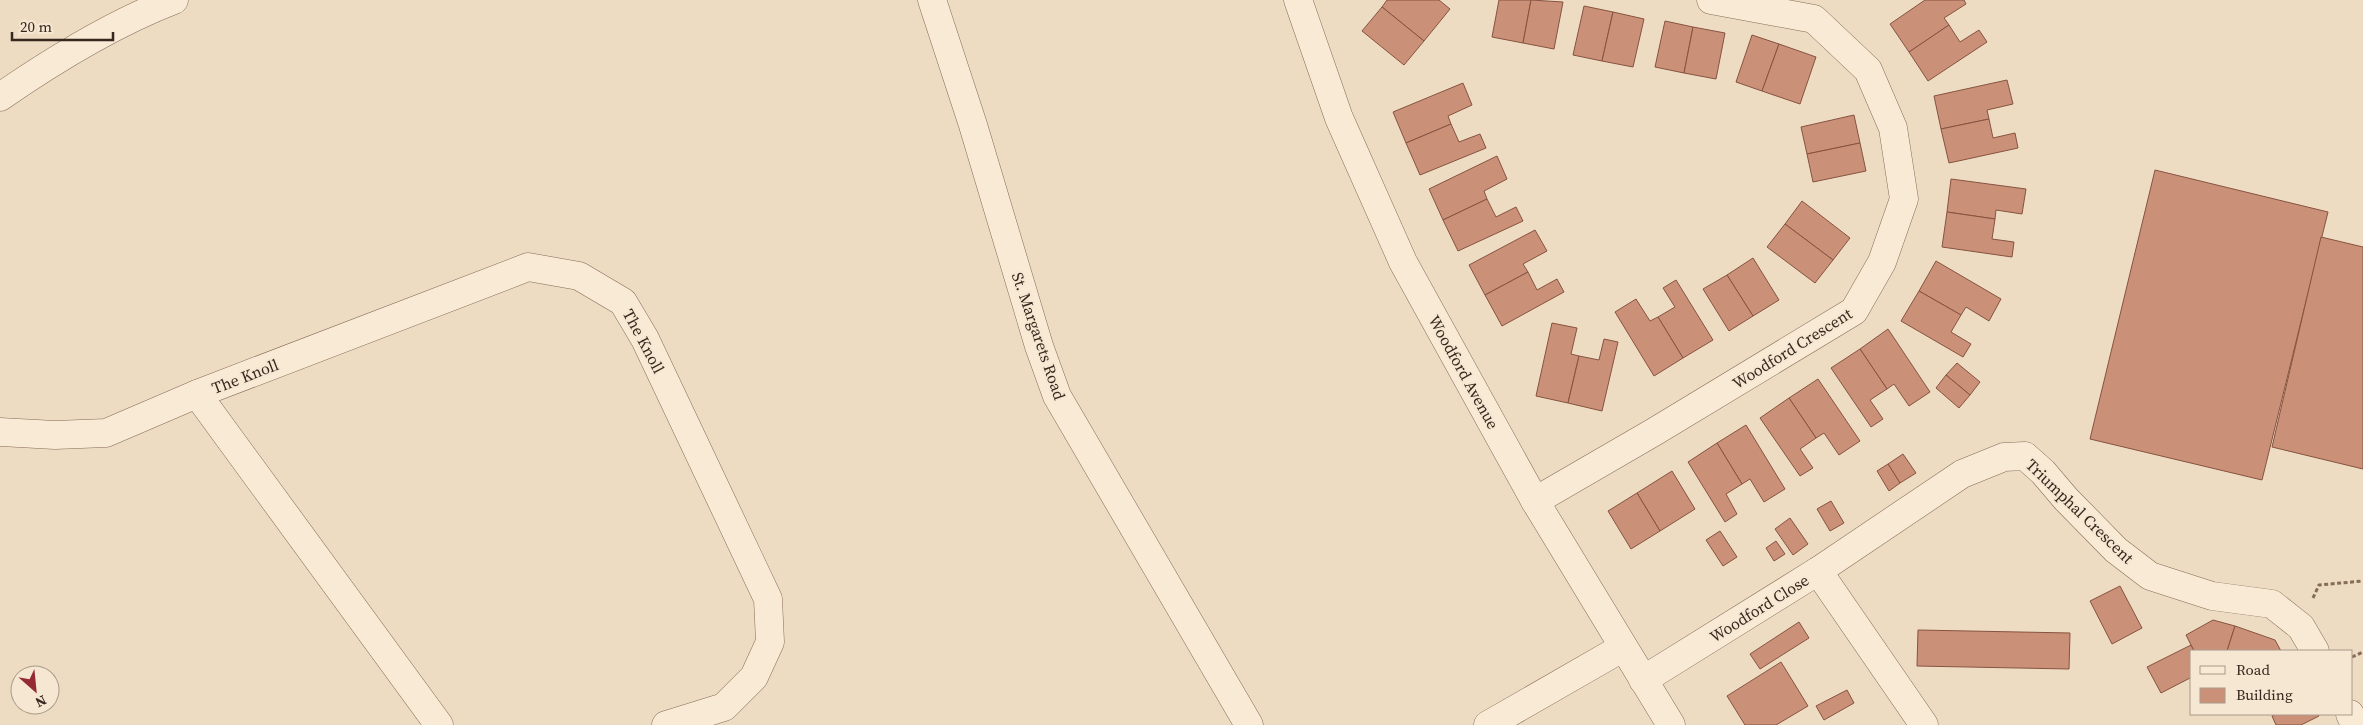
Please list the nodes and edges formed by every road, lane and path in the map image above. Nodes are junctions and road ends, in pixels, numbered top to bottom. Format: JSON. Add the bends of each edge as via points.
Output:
{"nodes":[{"id":1,"x":174,"y":0,"type":"edge"},
{"id":2,"x":932,"y":0,"type":"edge"},
{"id":3,"x":1298,"y":0,"type":"edge"},
{"id":4,"x":1711,"y":0,"type":"edge"},
{"id":5,"x":0,"y":97,"type":"edge"},
{"id":6,"x":197,"y":394,"type":"junction"},
{"id":7,"x":0,"y":432,"type":"edge"},
{"id":8,"x":1535,"y":501,"type":"junction"},
{"id":9,"x":1818,"y":572,"type":"junction"},
{"id":10,"x":2363,"y":581,"type":"edge"},
{"id":11,"x":2301,"y":627,"type":"junction"},
{"id":12,"x":1622,"y":648,"type":"junction"},
{"id":13,"x":2315,"y":650,"type":"edge"},
{"id":14,"x":1643,"y":680,"type":"junction"},
{"id":15,"x":439,"y":725,"type":"edge"},
{"id":16,"x":666,"y":725,"type":"edge"},
{"id":17,"x":1249,"y":725,"type":"edge"},
{"id":18,"x":1488,"y":725,"type":"edge"},
{"id":19,"x":1671,"y":725,"type":"edge"},
{"id":20,"x":1924,"y":725,"type":"edge"}],
"edges":[{"from":1,"to":5,"type":"street","via":[[145,11],[59,56]]},
{"from":2,"to":17,"type":"street","name":"St. Margarets Road","via":[[1057,396]]},
{"from":3,"to":8,"type":"street","name":"Woodford Avenue","via":[[1339,118],[1403,262]]},
{"from":4,"to":8,"type":"street","name":"Woodford Crescent","via":[[1814,19],[1868,70],[1893,128],[1904,199],[1882,262],[1854,311]]},
{"from":6,"to":7,"type":"street","name":"The Knoll","via":[[106,433]]},
{"from":6,"to":15,"type":"street","name":"The Knoll"},
{"from":6,"to":16,"type":"street","name":"The Knoll","via":[[528,267],[579,276],[623,302],[645,339],[768,599],[770,642],[754,677],[724,707]]},
{"from":8,"to":12,"type":"street","name":"Woodford Avenue"},
{"from":9,"to":11,"type":"street","name":"Triumphal Crescent","via":[[1962,474],[2004,457],[2026,456],[2116,550],[2150,576],[2212,596],[2272,604]]},
{"from":9,"to":14,"type":"street","name":"Woodford Close"},
{"from":9,"to":20,"type":"street","name":"Woodford Close"},
{"from":10,"to":11,"type":"path","via":[[2319,585]]},
{"from":11,"to":13,"type":"street","name":"Triumphal Crescent"},
{"from":12,"to":14,"type":"street","name":"Woodford Avenue"},
{"from":12,"to":18,"type":"street"},
{"from":14,"to":19,"type":"street","name":"Woodford Avenue"}]}
